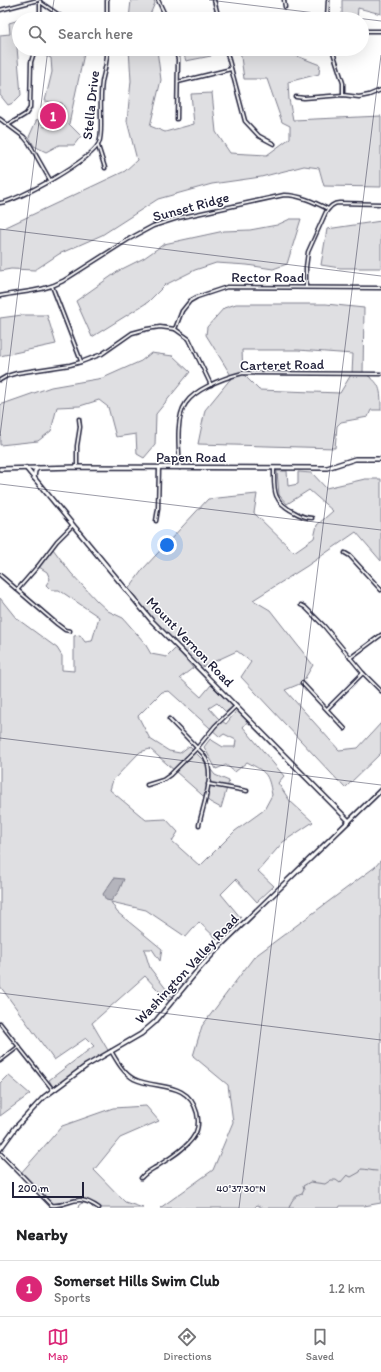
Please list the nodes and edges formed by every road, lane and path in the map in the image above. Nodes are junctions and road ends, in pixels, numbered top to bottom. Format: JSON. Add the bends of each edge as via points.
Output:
{"nodes":[{"id":1,"x":107,"y":0,"type":"edge"},
{"id":2,"x":158,"y":0,"type":"edge"},
{"id":3,"x":214,"y":0,"type":"edge"},
{"id":4,"x":284,"y":0,"type":"edge"},
{"id":5,"x":328,"y":0,"type":"edge"},
{"id":6,"x":39,"y":1,"type":"edge"},
{"id":7,"x":284,"y":7,"type":"dead end"},
{"id":8,"x":0,"y":10,"type":"edge"},
{"id":9,"x":40,"y":12,"type":"edge"},
{"id":10,"x":55,"y":12,"type":"edge"},
{"id":11,"x":107,"y":12,"type":"edge"},
{"id":12,"x":164,"y":12,"type":"edge"},
{"id":13,"x":217,"y":12,"type":"edge"},
{"id":14,"x":328,"y":12,"type":"edge"},
{"id":15,"x":369,"y":31,"type":"edge"},
{"id":16,"x":381,"y":31,"type":"edge"},
{"id":17,"x":33,"y":56,"type":"edge"},
{"id":18,"x":107,"y":56,"type":"edge"},
{"id":19,"x":177,"y":56,"type":"edge"},
{"id":20,"x":228,"y":56,"type":"edge"},
{"id":21,"x":334,"y":56,"type":"edge"},
{"id":22,"x":231,"y":69,"type":"junction"},
{"id":23,"x":178,"y":82,"type":"junction"},
{"id":24,"x":381,"y":90,"type":"edge"},
{"id":25,"x":343,"y":95,"type":"junction"},
{"id":26,"x":296,"y":97,"type":"dead end"},
{"id":27,"x":0,"y":119,"type":"edge"},
{"id":28,"x":177,"y":119,"type":"dead end"},
{"id":29,"x":8,"y":125,"type":"junction"},
{"id":30,"x":274,"y":144,"type":"dead end"},
{"id":31,"x":98,"y":146,"type":"junction"},
{"id":32,"x":105,"y":168,"type":"dead end"},
{"id":33,"x":50,"y":180,"type":"junction"},
{"id":34,"x":0,"y":203,"type":"edge"},
{"id":35,"x":381,"y":204,"type":"edge"},
{"id":36,"x":328,"y":209,"type":"junction"},
{"id":37,"x":52,"y":286,"type":"junction"},
{"id":38,"x":306,"y":287,"type":"junction"},
{"id":39,"x":381,"y":288,"type":"edge"},
{"id":40,"x":0,"y":296,"type":"edge"},
{"id":41,"x":175,"y":329,"type":"junction"},
{"id":42,"x":81,"y":362,"type":"junction"},
{"id":43,"x":381,"y":374,"type":"edge"},
{"id":44,"x":0,"y":380,"type":"edge"},
{"id":45,"x":211,"y":385,"type":"junction"},
{"id":46,"x":79,"y":419,"type":"dead end"},
{"id":47,"x":381,"y":460,"type":"edge"},
{"id":48,"x":77,"y":467,"type":"junction"},
{"id":49,"x":26,"y":468,"type":"junction"},
{"id":50,"x":38,"y":468,"type":"junction"},
{"id":51,"x":159,"y":468,"type":"junction"},
{"id":52,"x":180,"y":468,"type":"junction"},
{"id":53,"x":274,"y":468,"type":"junction"},
{"id":54,"x":0,"y":469,"type":"edge"},
{"id":55,"x":34,"y":478,"type":"junction"},
{"id":56,"x":312,"y":518,"type":"dead end"},
{"id":57,"x":156,"y":522,"type":"dead end"},
{"id":58,"x":73,"y":525,"type":"junction"},
{"id":59,"x":345,"y":553,"type":"dead end"},
{"id":60,"x":0,"y":575,"type":"edge"},
{"id":61,"x":18,"y":589,"type":"junction"},
{"id":62,"x":381,"y":590,"type":"edge"},
{"id":63,"x":301,"y":605,"type":"dead end"},
{"id":64,"x":70,"y":631,"type":"dead end"},
{"id":65,"x":381,"y":635,"type":"edge"},
{"id":66,"x":350,"y":658,"type":"junction"},
{"id":67,"x":363,"y":673,"type":"junction"},
{"id":68,"x":302,"y":683,"type":"dead end"},
{"id":69,"x":381,"y":691,"type":"edge"},
{"id":70,"x":236,"y":706,"type":"junction"},
{"id":71,"x":327,"y":709,"type":"junction"},
{"id":72,"x":169,"y":719,"type":"dead end"},
{"id":73,"x":345,"y":729,"type":"dead end"},
{"id":74,"x":198,"y":748,"type":"junction"},
{"id":75,"x":208,"y":784,"type":"junction"},
{"id":76,"x":147,"y":785,"type":"dead end"},
{"id":77,"x":381,"y":790,"type":"edge"},
{"id":78,"x":247,"y":791,"type":"dead end"},
{"id":79,"x":349,"y":821,"type":"junction"},
{"id":80,"x":199,"y":825,"type":"dead end"},
{"id":81,"x":0,"y":1023,"type":"edge"},
{"id":82,"x":18,"y":1047,"type":"junction"},
{"id":83,"x":111,"y":1051,"type":"junction"},
{"id":84,"x":0,"y":1061,"type":"edge"},
{"id":85,"x":53,"y":1090,"type":"junction"},
{"id":86,"x":0,"y":1149,"type":"edge"},
{"id":87,"x":0,"y":1153,"type":"edge"},
{"id":88,"x":141,"y":1178,"type":"dead end"},
{"id":89,"x":99,"y":1208,"type":"edge"}],
"edges":[{"from":1,"to":11,"type":"street"},
{"from":2,"to":12,"type":"street"},
{"from":3,"to":13,"type":"street"},
{"from":4,"to":7,"type":"street"},
{"from":5,"to":14,"type":"street"},
{"from":6,"to":8,"type":"street"},
{"from":6,"to":9,"type":"street"},
{"from":6,"to":10,"type":"street"},
{"from":15,"to":16,"type":"street"},
{"from":17,"to":29,"type":"street","via":[[30,108],[26,114]]},
{"from":18,"to":31,"type":"street","name":"Stella Drive","via":[[102,83],[101,132]]},
{"from":19,"to":23,"type":"street"},
{"from":20,"to":22,"type":"street"},
{"from":21,"to":25,"type":"street"},
{"from":22,"to":23,"type":"street"},
{"from":22,"to":30,"type":"street","via":[[245,121],[259,136]]},
{"from":23,"to":28,"type":"street"},
{"from":24,"to":25,"type":"street","via":[[366,96]]},
{"from":25,"to":26,"type":"street"},
{"from":27,"to":29,"type":"street"},
{"from":29,"to":33,"type":"street","via":[[29,143]]},
{"from":31,"to":32,"type":"street"},
{"from":31,"to":33,"type":"street","name":"Stella Drive","via":[[75,165]]},
{"from":33,"to":34,"type":"street","name":"Stella Drive","via":[[18,198]]},
{"from":35,"to":36,"type":"street","via":[[337,203]]},
{"from":36,"to":37,"type":"street","name":"Sunset Ridge","via":[[306,199],[284,195],[178,218],[139,233]]},
{"from":36,"to":38,"type":"street","via":[[308,252]]},
{"from":37,"to":40,"type":"street","name":"Sunset Ridge"},
{"from":37,"to":42,"type":"street"},
{"from":38,"to":39,"type":"street","name":"Rector Road"},
{"from":38,"to":41,"type":"street","name":"Rector Road","via":[[239,286],[217,289],[187,304]]},
{"from":41,"to":42,"type":"street","via":[[160,327],[136,331],[102,354]]},
{"from":41,"to":45,"type":"street","via":[[189,339]]},
{"from":42,"to":44,"type":"street","via":[[17,373]]},
{"from":43,"to":45,"type":"street","name":"Carteret Road","via":[[243,373]]},
{"from":45,"to":52,"type":"street","name":"Carteret Road","via":[[193,396],[184,407],[179,433]]},
{"from":46,"to":48,"type":"street"},
{"from":47,"to":53,"type":"street","name":"Papen Road","via":[[355,460],[330,468]]},
{"from":48,"to":50,"type":"street","name":"Papen Road"},
{"from":48,"to":51,"type":"street","name":"Papen Road"},
{"from":49,"to":50,"type":"street","name":"Papen Road"},
{"from":49,"to":54,"type":"street","name":"Papen Road"},
{"from":49,"to":55,"type":"street","name":"Mount Vernon Road"},
{"from":50,"to":55,"type":"street"},
{"from":51,"to":52,"type":"street","name":"Papen Road"},
{"from":51,"to":57,"type":"street"},
{"from":52,"to":53,"type":"street","name":"Papen Road"},
{"from":53,"to":56,"type":"street","via":[[274,491],[279,501],[284,507]]},
{"from":55,"to":58,"type":"street","name":"Mount Vernon Road"},
{"from":58,"to":61,"type":"street"},
{"from":58,"to":70,"type":"street","name":"Mount Vernon Road","via":[[152,622]]},
{"from":59,"to":62,"type":"street"},
{"from":60,"to":61,"type":"street"},
{"from":61,"to":64,"type":"street","via":[[57,624]]},
{"from":63,"to":66,"type":"street","via":[[324,626]]},
{"from":65,"to":66,"type":"street"},
{"from":66,"to":67,"type":"street"},
{"from":67,"to":69,"type":"street"},
{"from":67,"to":71,"type":"street"},
{"from":68,"to":71,"type":"street"},
{"from":70,"to":74,"type":"street","via":[[215,726]]},
{"from":70,"to":79,"type":"street","name":"Mount Vernon Road"},
{"from":71,"to":73,"type":"street"},
{"from":72,"to":74,"type":"street"},
{"from":74,"to":75,"type":"street","via":[[209,768]]},
{"from":74,"to":76,"type":"street","via":[[167,778]]},
{"from":75,"to":78,"type":"street"},
{"from":75,"to":80,"type":"street"},
{"from":77,"to":79,"type":"street","name":"Washington Valley Road"},
{"from":79,"to":83,"type":"street","name":"Washington Valley Road","via":[[221,944],[155,1022],[141,1034]]},
{"from":81,"to":82,"type":"street"},
{"from":82,"to":84,"type":"street"},
{"from":82,"to":85,"type":"street"},
{"from":83,"to":85,"type":"street","name":"Washington Valley Road","via":[[85,1066]]},
{"from":83,"to":88,"type":"street","via":[[130,1077],[179,1090],[191,1101],[196,1110],[198,1126],[192,1140]]},
{"from":85,"to":86,"type":"street","name":"Washington Valley Road","via":[[20,1122]]},
{"from":87,"to":89,"type":"street","via":[[51,1205],[59,1206],[80,1200],[90,1202]]}]}
